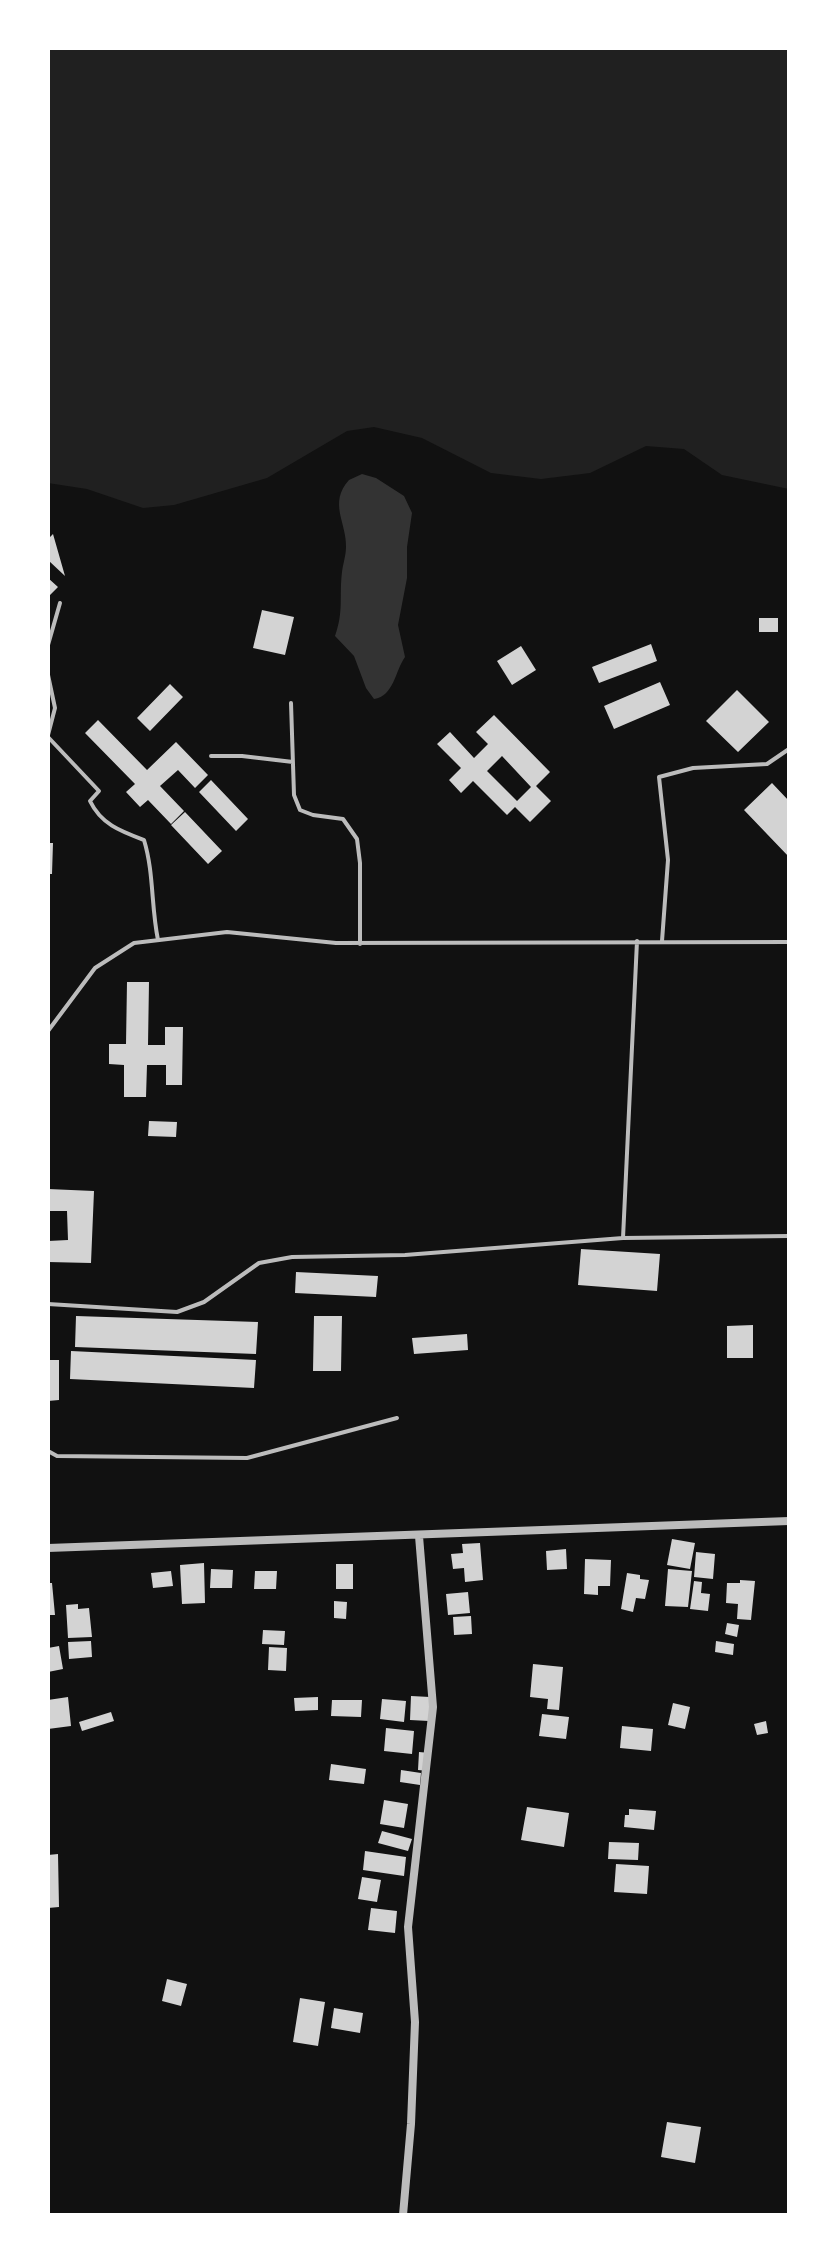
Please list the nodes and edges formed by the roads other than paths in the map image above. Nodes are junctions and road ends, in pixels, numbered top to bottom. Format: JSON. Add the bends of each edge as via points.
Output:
{"nodes":[{"id":1,"x":60,"y":603,"type":"dead end"},
{"id":2,"x":48,"y":645,"type":"edge"},
{"id":3,"x":48,"y":675,"type":"edge"},
{"id":4,"x":291,"y":703,"type":"dead end"},
{"id":5,"x":48,"y":736,"type":"edge"},
{"id":6,"x":789,"y":749,"type":"edge"},
{"id":7,"x":211,"y":756,"type":"dead end"},
{"id":8,"x":293,"y":762,"type":"junction"},
{"id":9,"x":158,"y":940,"type":"junction"},
{"id":10,"x":637,"y":941,"type":"junction"},
{"id":11,"x":662,"y":941,"type":"junction"},
{"id":12,"x":789,"y":942,"type":"edge"},
{"id":13,"x":360,"y":944,"type":"junction"},
{"id":14,"x":48,"y":1031,"type":"edge"},
{"id":15,"x":789,"y":1236,"type":"edge"},
{"id":16,"x":623,"y":1238,"type":"junction"},
{"id":17,"x":48,"y":1304,"type":"edge"},
{"id":18,"x":397,"y":1418,"type":"dead end"},
{"id":19,"x":48,"y":1451,"type":"edge"},
{"id":20,"x":789,"y":1521,"type":"edge"},
{"id":21,"x":419,"y":1536,"type":"junction"},
{"id":22,"x":48,"y":1548,"type":"edge"},
{"id":23,"x":403,"y":2215,"type":"edge"}],
"edges":[{"from":1,"to":2,"type":"lane"},
{"from":3,"to":5,"type":"lane","via":[[55,708]]},
{"from":4,"to":8,"type":"lane"},
{"from":5,"to":9,"type":"lane","via":[[99,791],[90,801],[97,815],[118,831],[144,840],[152,868],[151,906]]},
{"from":6,"to":11,"type":"lane","via":[[767,764],[693,768],[659,777],[668,860]]},
{"from":7,"to":8,"type":"lane"},
{"from":8,"to":13,"type":"lane","via":[[300,810],[343,819],[357,839]]},
{"from":9,"to":13,"type":"lane","via":[[227,932]]},
{"from":9,"to":14,"type":"lane","via":[[134,943],[95,968]]},
{"from":10,"to":11,"type":"lane"},
{"from":10,"to":13,"type":"lane"},
{"from":10,"to":16,"type":"lane"},
{"from":11,"to":12,"type":"lane"},
{"from":15,"to":16,"type":"lane"},
{"from":16,"to":17,"type":"lane","via":[[281,1259],[259,1263],[204,1302],[177,1312]]},
{"from":18,"to":19,"type":"lane","via":[[247,1458],[57,1456]]},
{"from":20,"to":21,"type":"street"},
{"from":21,"to":22,"type":"street"},
{"from":21,"to":23,"type":"street","via":[[433,1707],[408,1927],[415,2022]]}]}
